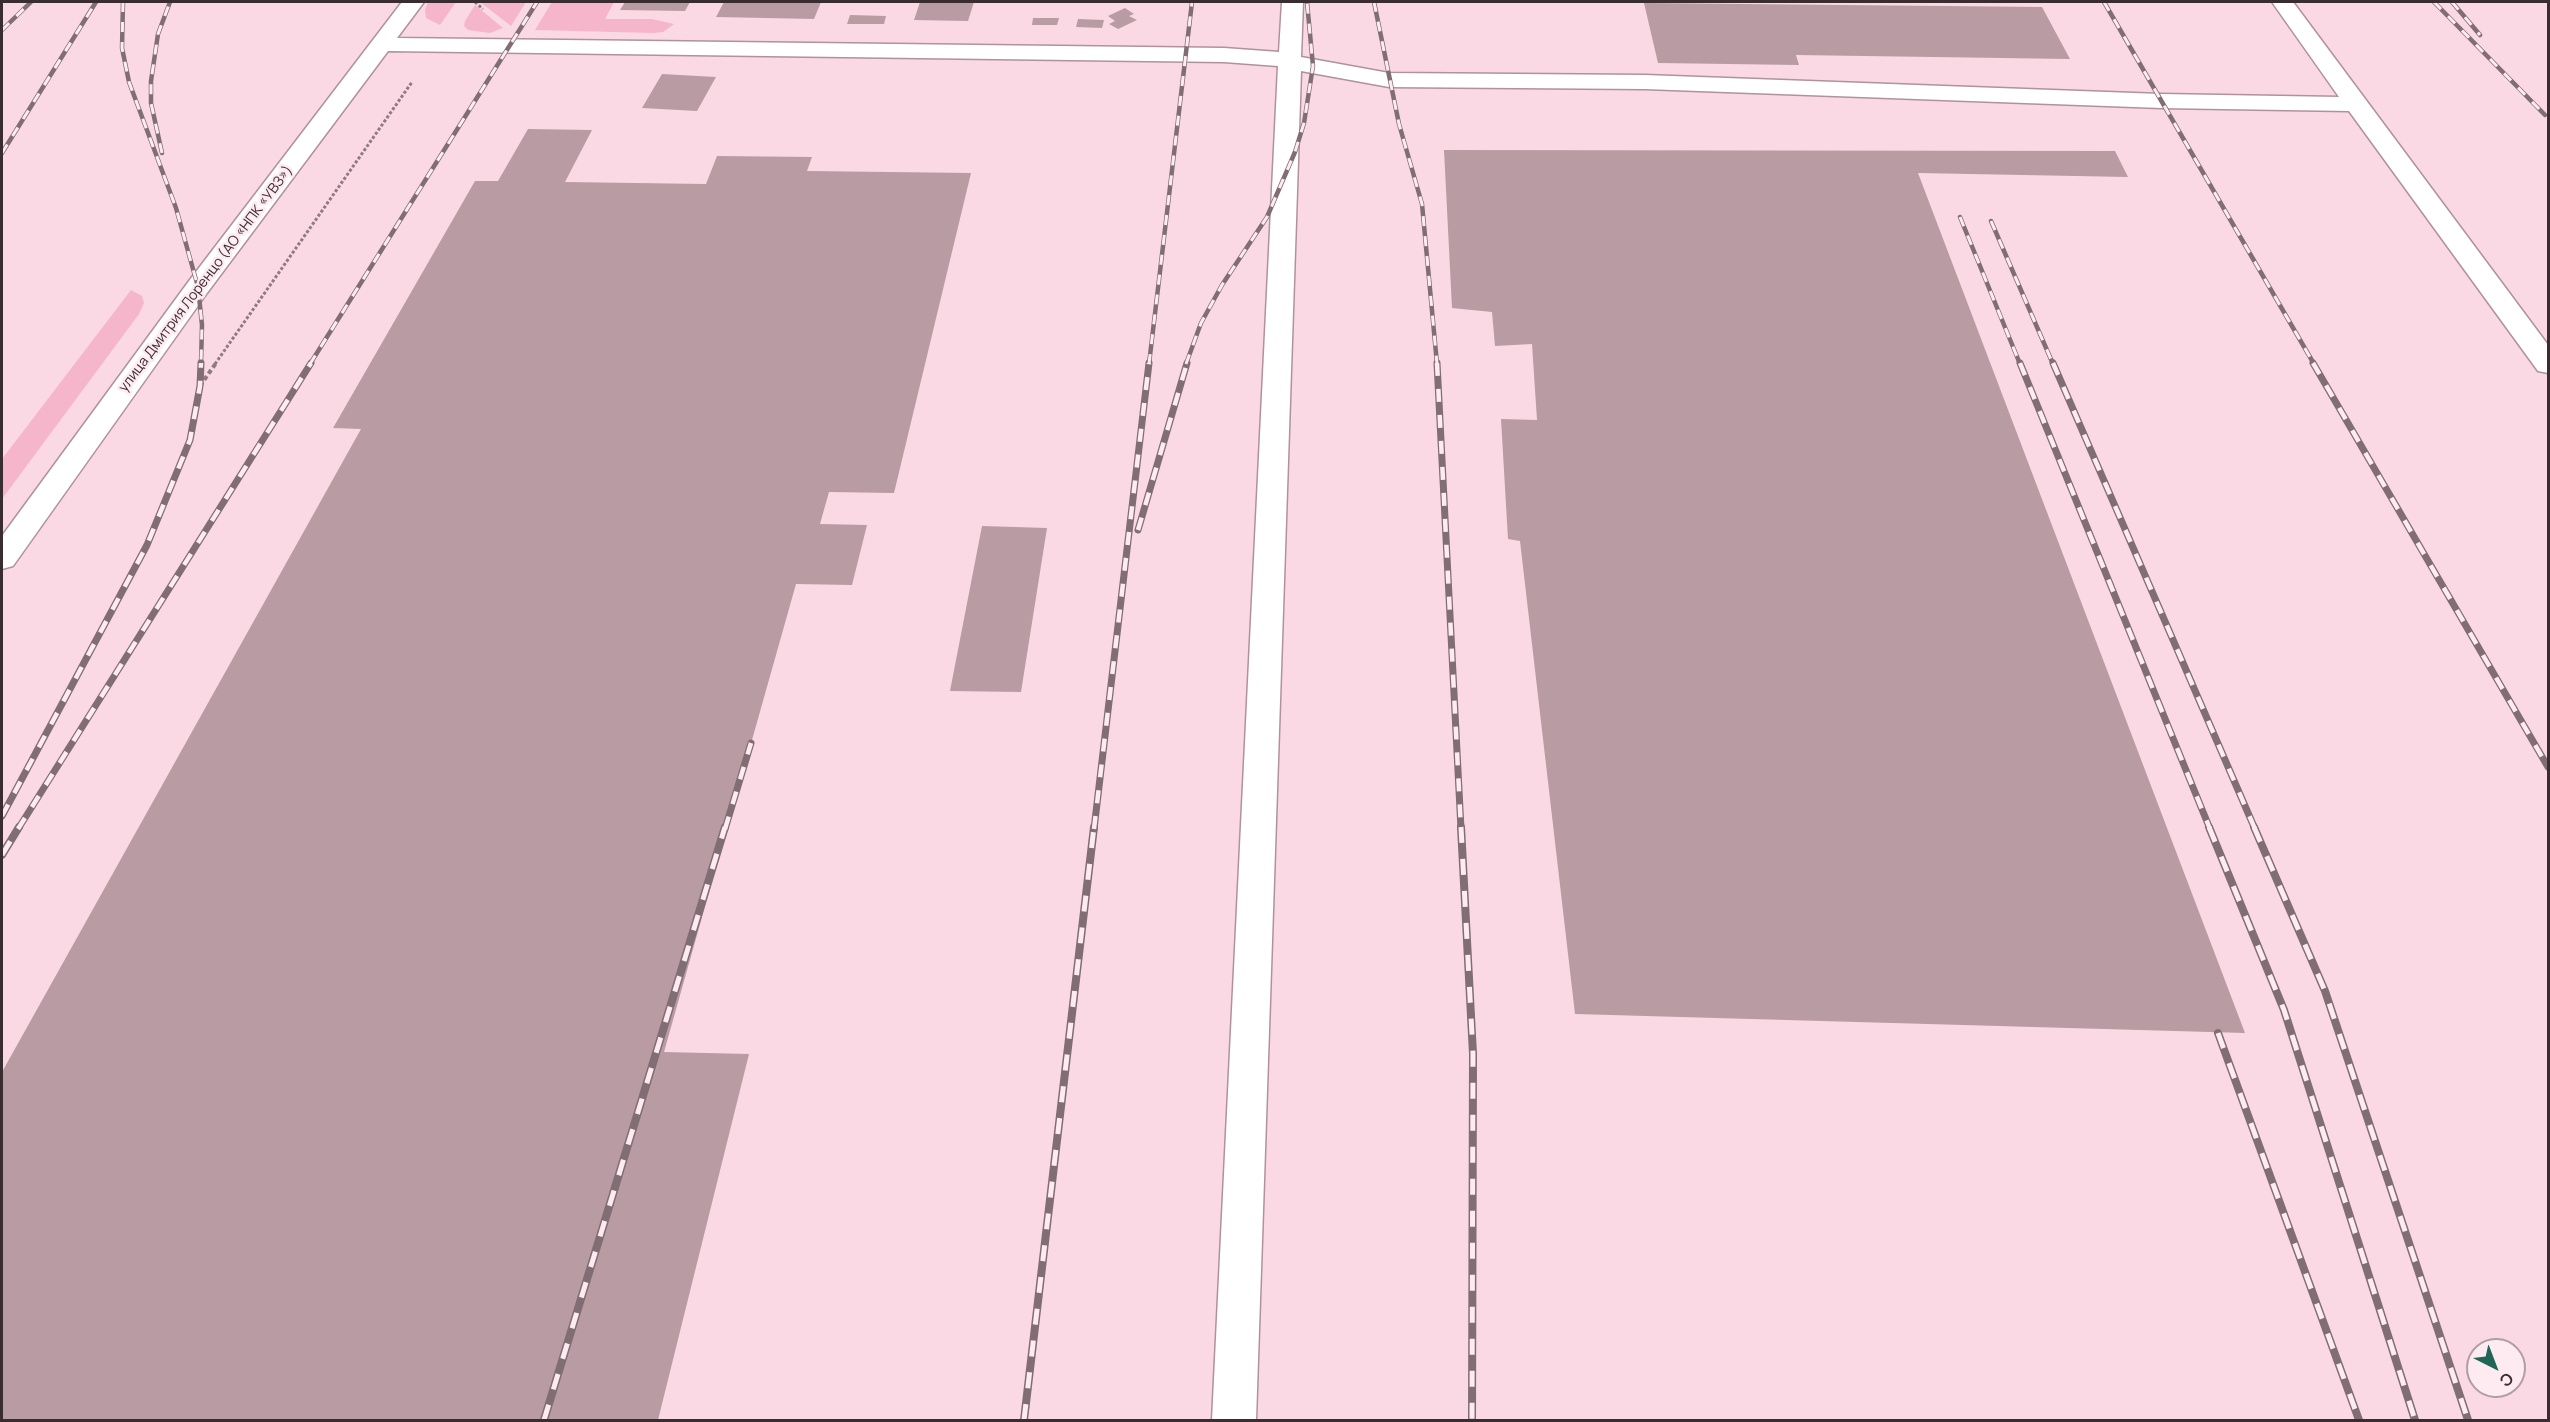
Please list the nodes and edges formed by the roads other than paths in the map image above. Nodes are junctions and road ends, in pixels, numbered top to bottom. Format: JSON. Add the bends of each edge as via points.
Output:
{"nodes":[{"id":1,"x":413,"y":2,"type":"edge"},
{"id":2,"x":1293,"y":2,"type":"edge"},
{"id":3,"x":2283,"y":2,"type":"edge"},
{"id":4,"x":383,"y":44,"type":"junction"},
{"id":5,"x":1289,"y":60,"type":"junction"},
{"id":6,"x":2356,"y":104,"type":"junction"},
{"id":7,"x":2548,"y":364,"type":"edge"},
{"id":8,"x":2,"y":558,"type":"edge"},
{"id":9,"x":1234,"y":1420,"type":"edge"}],
"edges":[{"from":1,"to":4,"type":"lane","name":"улица Дмитрия Лоренцо (АО «НПК «УВЗ»)"},
{"from":2,"to":5,"type":"lane"},
{"from":3,"to":6,"type":"lane"},
{"from":4,"to":5,"type":"lane","via":[[1224,55]]},
{"from":4,"to":8,"type":"lane","name":"улица Дмитрия Лоренцо (АО «НПК «УВЗ»)","via":[[198,287]]},
{"from":5,"to":6,"type":"lane","via":[[1389,80],[1645,82],[2161,101]]},
{"from":5,"to":9,"type":"lane"},
{"from":6,"to":7,"type":"lane"}]}
